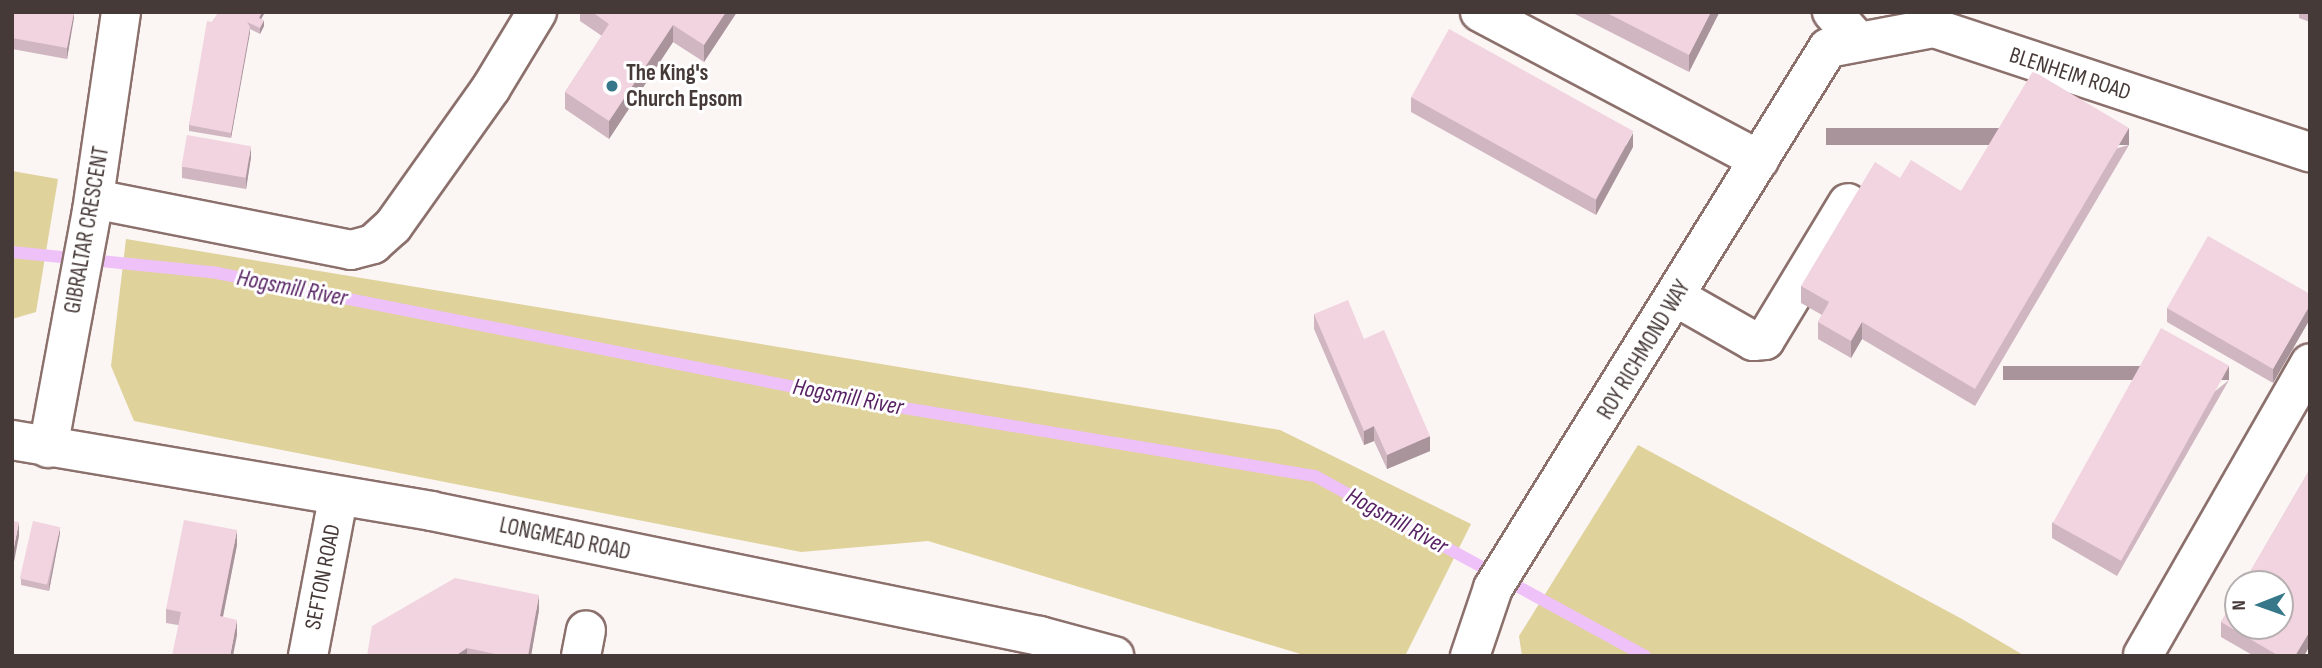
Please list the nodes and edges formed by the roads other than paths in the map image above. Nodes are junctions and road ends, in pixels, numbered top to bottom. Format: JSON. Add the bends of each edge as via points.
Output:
{"nodes":[{"id":1,"x":121,"y":12,"type":"edge"},
{"id":2,"x":537,"y":12,"type":"edge"},
{"id":3,"x":1480,"y":12,"type":"edge"},
{"id":4,"x":1899,"y":23,"type":"edge"},
{"id":5,"x":1951,"y":24,"type":"edge"},
{"id":6,"x":1840,"y":34,"type":"edge"},
{"id":7,"x":2310,"y":152,"type":"edge"},
{"id":8,"x":1759,"y":160,"type":"junction"},
{"id":9,"x":1848,"y":204,"type":"edge"},
{"id":10,"x":93,"y":205,"type":"junction"},
{"id":11,"x":1676,"y":297,"type":"junction"},
{"id":12,"x":2310,"y":363,"type":"edge"},
{"id":13,"x":30,"y":444,"type":"edge"},
{"id":14,"x":338,"y":499,"type":"junction"},
{"id":15,"x":1036,"y":646,"type":"edge"},
{"id":16,"x":2143,"y":655,"type":"edge"},
{"id":17,"x":308,"y":656,"type":"edge"},
{"id":18,"x":1114,"y":656,"type":"edge"},
{"id":19,"x":1470,"y":656,"type":"edge"}],
"edges":[{"from":1,"to":10,"type":"street","name":"GIBRALTAR CRESCENT"},
{"from":2,"to":10,"type":"street","via":[[491,88],[393,226],[373,244],[351,250]]},
{"from":3,"to":8,"type":"street"},
{"from":4,"to":5,"type":"street","name":"BLENHEIM ROAD","via":[[1934,28]]},
{"from":4,"to":6,"type":"street","name":"BLENHEIM ROAD"},
{"from":5,"to":7,"type":"street","name":"BLENHEIM ROAD"},
{"from":6,"to":8,"type":"street","name":"ROY RICHMOND WAY"},
{"from":8,"to":11,"type":"street","name":"ROY RICHMOND WAY"},
{"from":9,"to":11,"type":"street","via":[[1765,340],[1753,341]]},
{"from":10,"to":13,"type":"street","name":"GIBRALTAR CRESCENT","via":[[76,300]]},
{"from":11,"to":19,"type":"street","name":"ROY RICHMOND WAY","via":[[1520,552],[1493,588]]},
{"from":12,"to":16,"type":"street"},
{"from":13,"to":14,"type":"street","name":"LONGMEAD ROAD"},
{"from":14,"to":15,"type":"street","name":"LONGMEAD ROAD","via":[[431,511]]},
{"from":14,"to":17,"type":"street","name":"SEFTON ROAD"},
{"from":15,"to":18,"type":"street","name":"LONGMEAD ROAD"}]}
